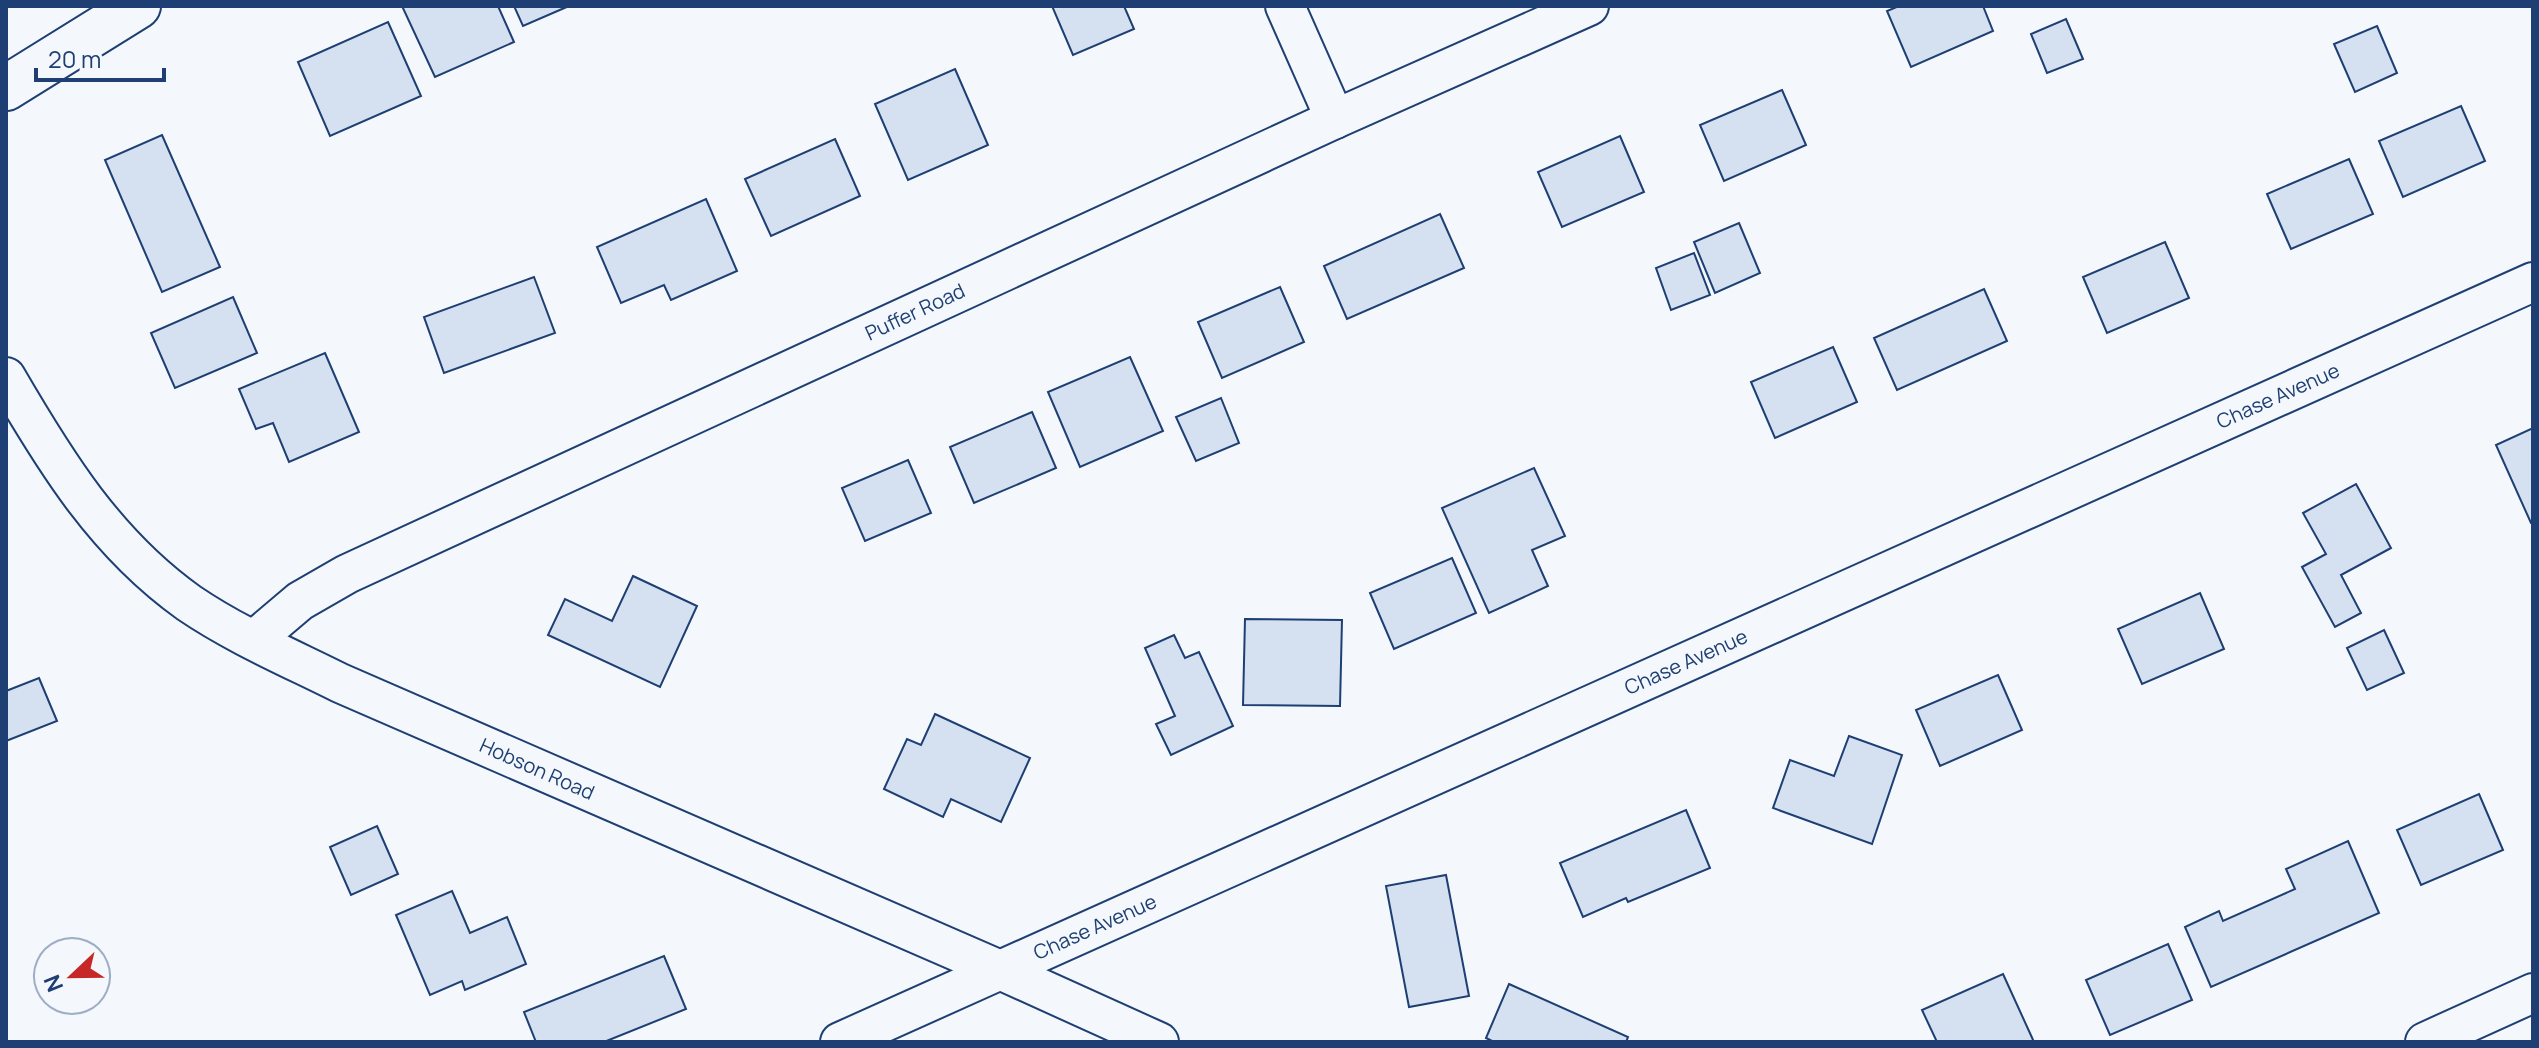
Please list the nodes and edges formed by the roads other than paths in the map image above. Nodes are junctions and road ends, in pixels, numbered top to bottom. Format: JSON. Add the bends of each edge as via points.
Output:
{"nodes":[{"id":1,"x":138,"y":6,"type":"edge"},
{"id":2,"x":1285,"y":6,"type":"edge"},
{"id":3,"x":1589,"y":6,"type":"edge"},
{"id":4,"x":6,"y":88,"type":"edge"},
{"id":5,"x":1335,"y":119,"type":"junction"},
{"id":6,"x":2533,"y":282,"type":"edge"},
{"id":7,"x":6,"y":377,"type":"edge"},
{"id":8,"x":254,"y":640,"type":"junction"},
{"id":9,"x":1000,"y":970,"type":"junction"},
{"id":10,"x":2533,"y":993,"type":"edge"},
{"id":11,"x":840,"y":1042,"type":"edge"},
{"id":12,"x":1159,"y":1042,"type":"edge"},
{"id":13,"x":2425,"y":1042,"type":"edge"}],
"edges":[{"from":1,"to":4,"type":"main road"},
{"from":2,"to":5,"type":"street"},
{"from":3,"to":5,"type":"street","name":"Puffer Road"},
{"from":5,"to":8,"type":"street","name":"Puffer Road","via":[[347,574],[300,601]]},
{"from":6,"to":9,"type":"street","name":"Chase Avenue"},
{"from":7,"to":8,"type":"street","name":"Hobson Road","via":[[85,503],[189,603]]},
{"from":8,"to":9,"type":"street","name":"Hobson Road","via":[[340,683]]},
{"from":9,"to":11,"type":"street","name":"Chase Avenue"},
{"from":9,"to":12,"type":"street","name":"Hobson Road"},
{"from":10,"to":13,"type":"street"}]}
